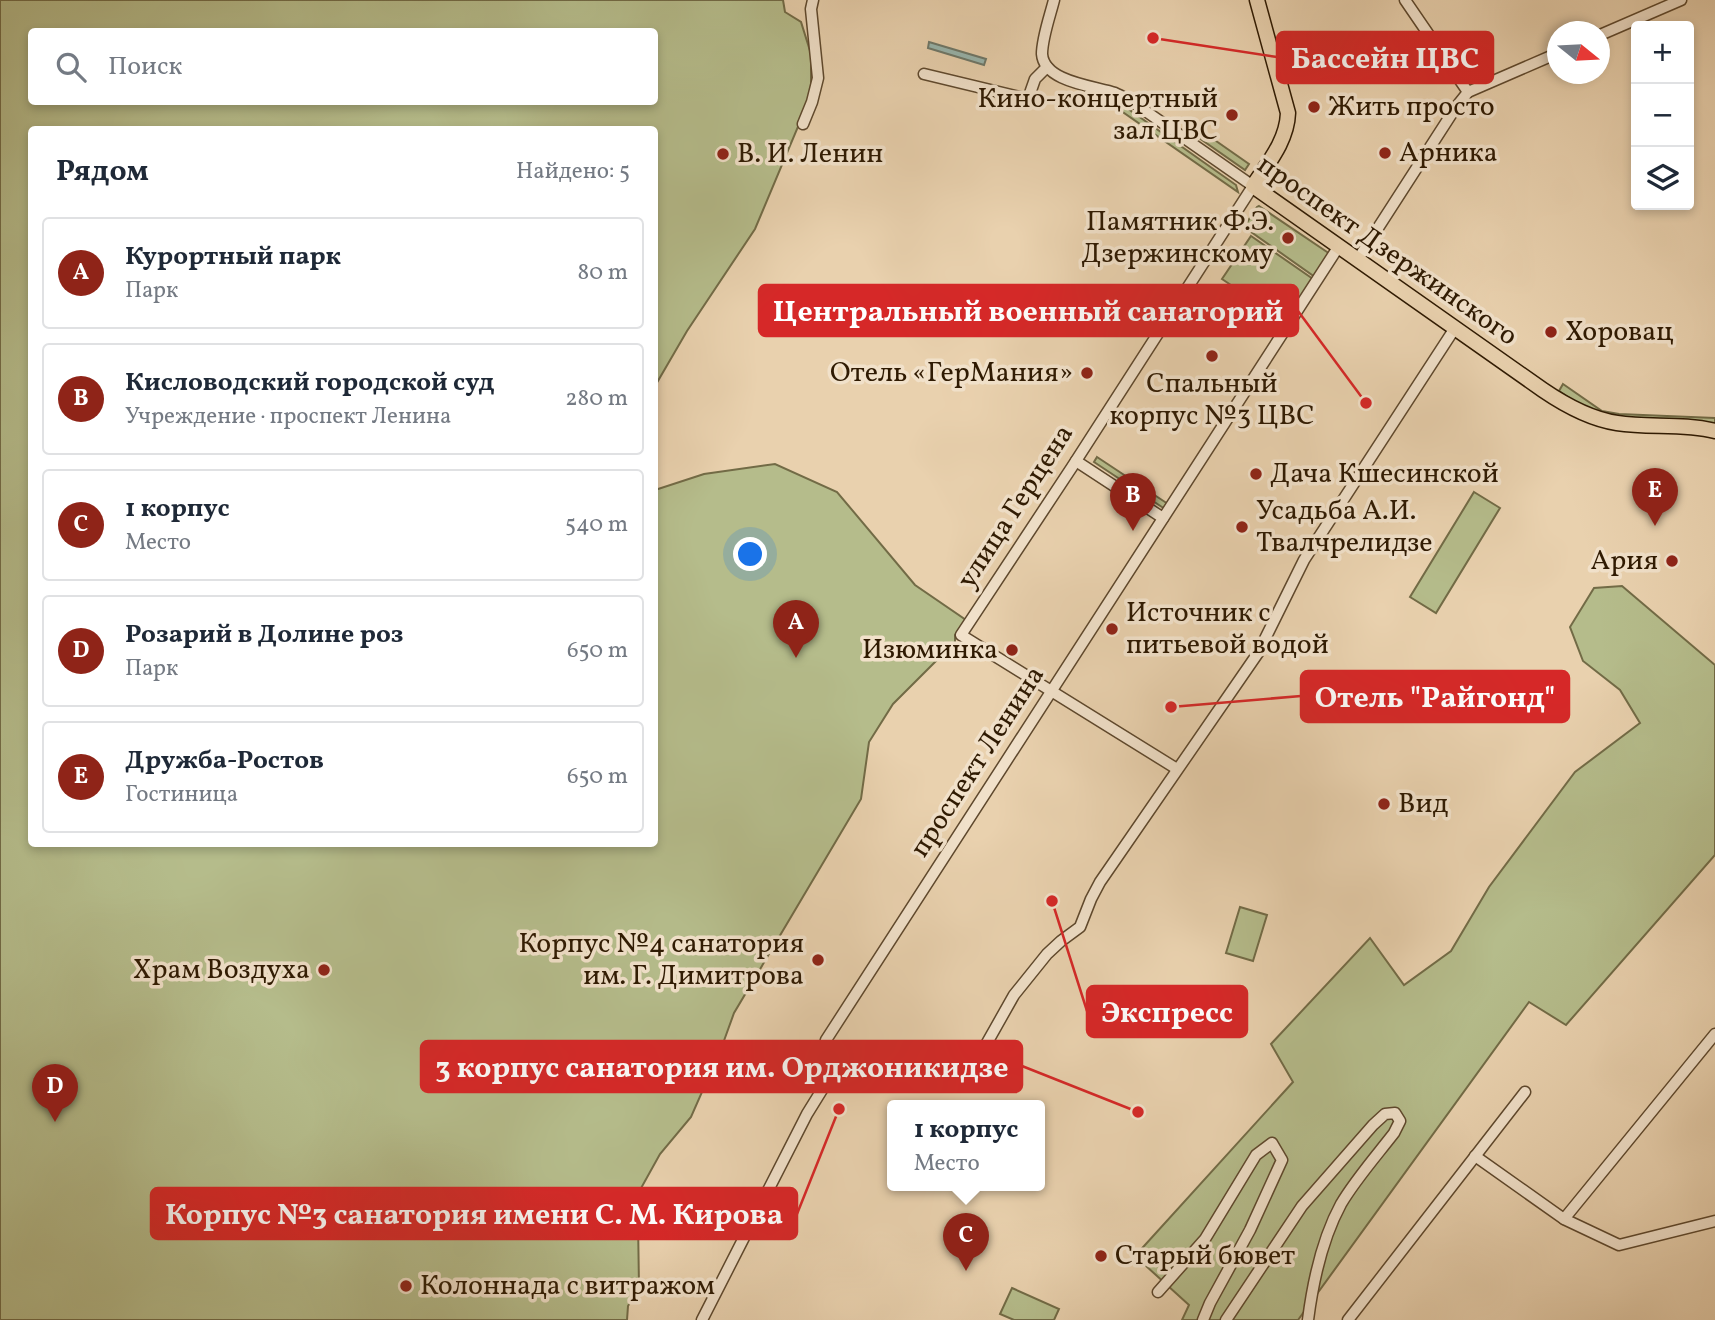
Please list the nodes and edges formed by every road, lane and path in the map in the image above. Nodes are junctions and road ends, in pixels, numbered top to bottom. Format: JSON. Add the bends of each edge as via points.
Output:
{"nodes":[{"id":1,"x":813,"y":0,"type":"edge"},
{"id":2,"x":1054,"y":0,"type":"edge"},
{"id":3,"x":1257,"y":0,"type":"edge"},
{"id":4,"x":1405,"y":0,"type":"edge"},
{"id":5,"x":1681,"y":0,"type":"edge"},
{"id":6,"x":1610,"y":31,"type":"edge"},
{"id":7,"x":1547,"y":58,"type":"edge"},
{"id":8,"x":1047,"y":66,"type":"junction"},
{"id":9,"x":924,"y":74,"type":"dead end"},
{"id":10,"x":1468,"y":92,"type":"junction"},
{"id":11,"x":803,"y":124,"type":"dead end"},
{"id":12,"x":1254,"y":186,"type":"junction"},
{"id":13,"x":1339,"y":246,"type":"junction"},
{"id":14,"x":1358,"y":259,"type":"junction"},
{"id":15,"x":1455,"y":328,"type":"junction"},
{"id":16,"x":1715,"y":431,"type":"edge"},
{"id":17,"x":1076,"y":461,"type":"junction"},
{"id":18,"x":1163,"y":518,"type":"junction"},
{"id":19,"x":1052,"y":691,"type":"junction"},
{"id":20,"x":1177,"y":769,"type":"junction"},
{"id":21,"x":1715,"y":1034,"type":"edge"},
{"id":22,"x":970,"y":1073,"type":"dead end"},
{"id":23,"x":1525,"y":1092,"type":"dead end"},
{"id":24,"x":1475,"y":1156,"type":"junction"},
{"id":25,"x":1564,"y":1219,"type":"junction"},
{"id":26,"x":1715,"y":1221,"type":"edge"},
{"id":27,"x":1158,"y":1292,"type":"dead end"},
{"id":28,"x":702,"y":1320,"type":"edge"},
{"id":29,"x":1203,"y":1320,"type":"edge"},
{"id":30,"x":1226,"y":1320,"type":"edge"},
{"id":31,"x":1308,"y":1320,"type":"edge"},
{"id":32,"x":1348,"y":1320,"type":"edge"}],
"edges":[{"from":1,"to":11,"type":"street","via":[[818,78]]},
{"from":2,"to":8,"type":"street","via":[[1043,45]]},
{"from":3,"to":12,"type":"main road","name":"улица Герцена","via":[[1288,113],[1282,142]]},
{"from":4,"to":10,"type":"street"},
{"from":5,"to":6,"type":"street"},
{"from":7,"to":10,"type":"street"},
{"from":8,"to":9,"type":"street","via":[[1035,79],[1028,99]]},
{"from":8,"to":12,"type":"street","name":"проспект Дзержинского","via":[[1055,75],[1134,103]]},
{"from":10,"to":14,"type":"street"},
{"from":12,"to":13,"type":"main road","name":"проспект Дзержинского"},
{"from":12,"to":17,"type":"street","name":"улица Герцена"},
{"from":13,"to":14,"type":"main road","name":"проспект Дзержинского"},
{"from":13,"to":18,"type":"street","name":"проспект Ленина"},
{"from":14,"to":15,"type":"main road","name":"проспект Дзержинского"},
{"from":15,"to":16,"type":"main road","name":"проспект Дзержинского","via":[[1557,399],[1594,417],[1613,423]]},
{"from":15,"to":20,"type":"street","via":[[1304,560],[1258,653]]},
{"from":17,"to":18,"type":"street"},
{"from":17,"to":19,"type":"street","name":"улица Герцена","via":[[961,635]]},
{"from":18,"to":19,"type":"street","name":"проспект Ленина"},
{"from":19,"to":20,"type":"street"},
{"from":19,"to":28,"type":"street","name":"проспект Ленина","via":[[826,1040],[833,1072]]},
{"from":20,"to":22,"type":"street","via":[[1100,882],[1080,927],[1047,954],[1014,995]]},
{"from":21,"to":25,"type":"street"},
{"from":23,"to":24,"type":"street"},
{"from":24,"to":25,"type":"street"},
{"from":24,"to":32,"type":"street"},
{"from":25,"to":26,"type":"street","via":[[1619,1245]]},
{"from":27,"to":29,"type":"street","via":[[1205,1239],[1256,1155],[1272,1143],[1282,1160]]},
{"from":30,"to":31,"type":"street","via":[[1302,1206],[1373,1125],[1385,1114],[1395,1113],[1400,1121],[1394,1133],[1342,1204],[1326,1239]]}]}
